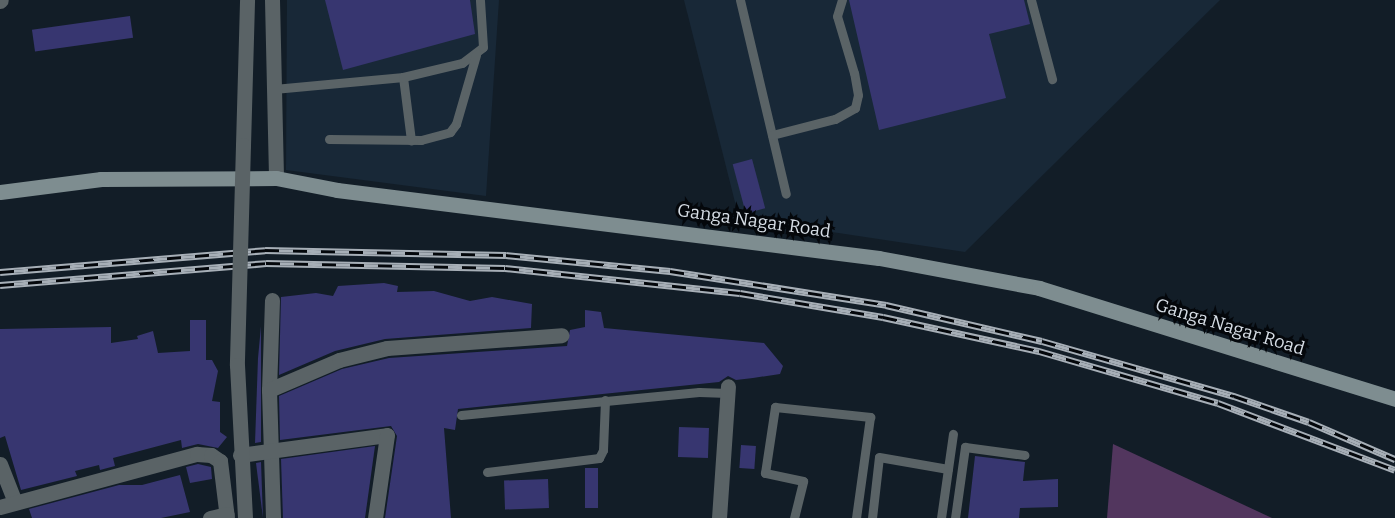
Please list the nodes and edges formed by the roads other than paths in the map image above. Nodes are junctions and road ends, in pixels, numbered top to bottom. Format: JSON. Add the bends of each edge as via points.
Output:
{"nodes":[{"id":1,"x":247,"y":0,"type":"edge"},
{"id":2,"x":272,"y":0,"type":"edge"},
{"id":3,"x":480,"y":0,"type":"edge"},
{"id":4,"x":740,"y":0,"type":"edge"},
{"id":5,"x":842,"y":0,"type":"edge"},
{"id":6,"x":1031,"y":0,"type":"edge"},
{"id":7,"x":477,"y":55,"type":"junction"},
{"id":8,"x":404,"y":77,"type":"junction"},
{"id":9,"x":1052,"y":79,"type":"dead end"},
{"id":10,"x":274,"y":89,"type":"junction"},
{"id":11,"x":772,"y":135,"type":"junction"},
{"id":12,"x":329,"y":139,"type":"dead end"},
{"id":13,"x":411,"y":140,"type":"junction"},
{"id":14,"x":276,"y":178,"type":"junction"},
{"id":15,"x":0,"y":192,"type":"edge"},
{"id":16,"x":786,"y":194,"type":"dead end"},
{"id":17,"x":272,"y":300,"type":"dead end"},
{"id":18,"x":562,"y":335,"type":"dead end"},
{"id":19,"x":728,"y":389,"type":"joint"},
{"id":20,"x":269,"y":390,"type":"junction"},
{"id":21,"x":1391,"y":398,"type":"edge"},
{"id":22,"x":605,"y":400,"type":"junction"},
{"id":23,"x":461,"y":415,"type":"dead end"},
{"id":24,"x":953,"y":434,"type":"dead end"},
{"id":25,"x":271,"y":451,"type":"junction"},
{"id":26,"x":240,"y":455,"type":"junction"},
{"id":27,"x":1024,"y":455,"type":"dead end"},
{"id":28,"x":0,"y":464,"type":"edge"},
{"id":29,"x":948,"y":469,"type":"junction"},
{"id":30,"x":487,"y":472,"type":"dead end"},
{"id":31,"x":15,"y":502,"type":"junction"},
{"id":32,"x":0,"y":507,"type":"edge"},
{"id":33,"x":227,"y":516,"type":"edge"},
{"id":34,"x":210,"y":518,"type":"edge"},
{"id":35,"x":245,"y":518,"type":"edge"},
{"id":36,"x":273,"y":518,"type":"edge"},
{"id":37,"x":375,"y":518,"type":"edge"},
{"id":38,"x":719,"y":518,"type":"edge"},
{"id":39,"x":794,"y":518,"type":"edge"},
{"id":40,"x":856,"y":518,"type":"edge"},
{"id":41,"x":872,"y":518,"type":"edge"},
{"id":42,"x":941,"y":518,"type":"edge"},
{"id":43,"x":955,"y":518,"type":"edge"}],
"edges":[{"from":1,"to":26,"type":"street","bridge":true,"via":[[237,365]]},
{"from":2,"to":10,"type":"street"},
{"from":3,"to":7,"type":"lane","via":[[485,33]]},
{"from":4,"to":11,"type":"lane"},
{"from":5,"to":11,"type":"lane","via":[[837,16],[854,73],[858,95],[855,108],[835,119]]},
{"from":6,"to":9,"type":"lane"},
{"from":7,"to":8,"type":"lane","via":[[462,63]]},
{"from":7,"to":13,"type":"lane","via":[[456,124],[450,132],[439,138]]},
{"from":8,"to":10,"type":"lane"},
{"from":8,"to":13,"type":"lane"},
{"from":10,"to":14,"type":"street"},
{"from":11,"to":16,"type":"lane"},
{"from":12,"to":13,"type":"lane"},
{"from":14,"to":15,"type":"main road","name":"Ganga Nagar Road","via":[[101,179]]},
{"from":14,"to":21,"type":"main road","name":"Ganga Nagar Road","via":[[337,190],[811,248],[1039,288]]},
{"from":17,"to":20,"type":"street"},
{"from":18,"to":20,"type":"street","via":[[387,348],[339,360]]},
{"from":19,"to":22,"type":"lane"},
{"from":19,"to":38,"type":"street"},
{"from":20,"to":25,"type":"street"},
{"from":22,"to":23,"type":"lane"},
{"from":22,"to":30,"type":"lane","via":[[603,450],[599,458]]},
{"from":24,"to":29,"type":"lane"},
{"from":25,"to":26,"type":"street"},
{"from":25,"to":36,"type":"street"},
{"from":25,"to":37,"type":"street","via":[[387,435]]},
{"from":26,"to":35,"type":"street","bridge":true},
{"from":27,"to":43,"type":"lane","via":[[965,447]]},
{"from":28,"to":31,"type":"street"},
{"from":29,"to":41,"type":"lane","via":[[879,457]]},
{"from":29,"to":42,"type":"lane"},
{"from":31,"to":32,"type":"street"},
{"from":31,"to":33,"type":"street","via":[[197,454],[211,455],[220,461]]},
{"from":33,"to":34,"type":"street"},
{"from":39,"to":40,"type":"lane","via":[[804,481],[765,473],[775,407],[870,417]]}]}
